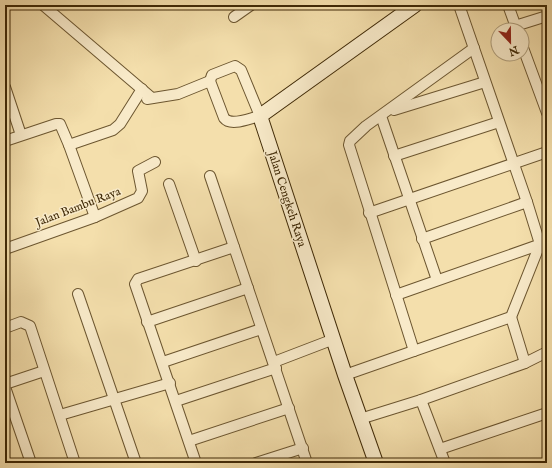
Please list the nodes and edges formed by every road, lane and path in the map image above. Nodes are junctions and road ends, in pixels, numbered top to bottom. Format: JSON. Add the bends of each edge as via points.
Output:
{"nodes":[{"id":1,"x":43,"y":5,"type":"edge"},
{"id":2,"x":251,"y":5,"type":"edge"},
{"id":3,"x":415,"y":5,"type":"edge"},
{"id":4,"x":458,"y":5,"type":"edge"},
{"id":5,"x":508,"y":5,"type":"edge"},
{"id":6,"x":547,"y":16,"type":"edge"},
{"id":7,"x":234,"y":17,"type":"dead end"},
{"id":8,"x":514,"y":22,"type":"edge"},
{"id":9,"x":530,"y":23,"type":"edge"},
{"id":10,"x":474,"y":48,"type":"junction"},
{"id":11,"x":528,"y":62,"type":"edge"},
{"id":12,"x":210,"y":81,"type":"junction"},
{"id":13,"x":485,"y":82,"type":"junction"},
{"id":14,"x":5,"y":87,"type":"edge"},
{"id":15,"x":142,"y":89,"type":"junction"},
{"id":16,"x":152,"y":98,"type":"junction"},
{"id":17,"x":132,"y":104,"type":"junction"},
{"id":18,"x":547,"y":113,"type":"edge"},
{"id":19,"x":384,"y":114,"type":"junction"},
{"id":20,"x":260,"y":116,"type":"junction"},
{"id":21,"x":499,"y":122,"type":"junction"},
{"id":22,"x":21,"y":135,"type":"junction"},
{"id":23,"x":5,"y":141,"type":"edge"},
{"id":24,"x":70,"y":145,"type":"junction"},
{"id":25,"x":547,"y":152,"type":"edge"},
{"id":26,"x":394,"y":156,"type":"junction"},
{"id":27,"x":154,"y":162,"type":"dead end"},
{"id":28,"x":513,"y":162,"type":"junction"},
{"id":29,"x":210,"y":176,"type":"dead end"},
{"id":30,"x":169,"y":184,"type":"dead end"},
{"id":31,"x":408,"y":198,"type":"junction"},
{"id":32,"x":527,"y":202,"type":"junction"},
{"id":33,"x":369,"y":213,"type":"junction"},
{"id":34,"x":95,"y":217,"type":"junction"},
{"id":35,"x":422,"y":239,"type":"junction"},
{"id":36,"x":544,"y":243,"type":"edge"},
{"id":37,"x":234,"y":247,"type":"junction"},
{"id":38,"x":5,"y":249,"type":"edge"},
{"id":39,"x":196,"y":261,"type":"junction"},
{"id":40,"x":437,"y":280,"type":"junction"},
{"id":41,"x":248,"y":288,"type":"junction"},
{"id":42,"x":78,"y":294,"type":"dead end"},
{"id":43,"x":396,"y":294,"type":"junction"},
{"id":44,"x":511,"y":317,"type":"junction"},
{"id":45,"x":147,"y":322,"type":"junction"},
{"id":46,"x":5,"y":328,"type":"edge"},
{"id":47,"x":261,"y":329,"type":"junction"},
{"id":48,"x":334,"y":339,"type":"junction"},
{"id":49,"x":414,"y":352,"type":"junction"},
{"id":50,"x":547,"y":352,"type":"edge"},
{"id":51,"x":162,"y":362,"type":"junction"},
{"id":52,"x":525,"y":363,"type":"junction"},
{"id":53,"x":275,"y":365,"type":"junction"},
{"id":54,"x":44,"y":371,"type":"junction"},
{"id":55,"x":345,"y":375,"type":"junction"},
{"id":56,"x":170,"y":383,"type":"junction"},
{"id":57,"x":5,"y":385,"type":"edge"},
{"id":58,"x":114,"y":398,"type":"junction"},
{"id":59,"x":421,"y":400,"type":"junction"},
{"id":60,"x":176,"y":401,"type":"junction"},
{"id":61,"x":289,"y":408,"type":"junction"},
{"id":62,"x":547,"y":413,"type":"edge"},
{"id":63,"x":60,"y":415,"type":"junction"},
{"id":64,"x":360,"y":420,"type":"junction"},
{"id":65,"x":189,"y":441,"type":"junction"},
{"id":66,"x":303,"y":448,"type":"junction"},
{"id":67,"x":440,"y":449,"type":"junction"},
{"id":68,"x":72,"y":462,"type":"edge"},
{"id":69,"x":31,"y":463,"type":"edge"},
{"id":70,"x":136,"y":463,"type":"edge"},
{"id":71,"x":196,"y":463,"type":"edge"},
{"id":72,"x":256,"y":463,"type":"edge"},
{"id":73,"x":307,"y":463,"type":"edge"},
{"id":74,"x":376,"y":463,"type":"edge"},
{"id":75,"x":444,"y":463,"type":"edge"}],
"edges":[{"from":1,"to":15,"type":"street"},
{"from":2,"to":7,"type":"street"},
{"from":3,"to":20,"type":"street"},
{"from":4,"to":10,"type":"street"},
{"from":5,"to":8,"type":"street"},
{"from":6,"to":9,"type":"street"},
{"from":10,"to":13,"type":"street"},
{"from":10,"to":19,"type":"street"},
{"from":11,"to":18,"type":"street"},
{"from":12,"to":16,"type":"street","via":[[178,94]]},
{"from":12,"to":20,"type":"street","via":[[226,120],[233,122]]},
{"from":12,"to":20,"type":"street","via":[[217,72],[239,67]]},
{"from":13,"to":19,"type":"street"},
{"from":13,"to":21,"type":"street"},
{"from":14,"to":22,"type":"street"},
{"from":15,"to":16,"type":"street"},
{"from":15,"to":17,"type":"street"},
{"from":16,"to":17,"type":"street"},
{"from":17,"to":24,"type":"street","via":[[120,124],[113,130]]},
{"from":19,"to":26,"type":"street"},
{"from":19,"to":33,"type":"street","via":[[356,135],[349,145]]},
{"from":20,"to":48,"type":"street","name":"Jalan Cengkeh Raya"},
{"from":21,"to":26,"type":"street"},
{"from":21,"to":28,"type":"street"},
{"from":22,"to":23,"type":"street"},
{"from":22,"to":24,"type":"street","via":[[60,124]]},
{"from":24,"to":34,"type":"street"},
{"from":25,"to":28,"type":"street"},
{"from":26,"to":31,"type":"street"},
{"from":27,"to":34,"type":"street","name":"Jalan Bambu Raya","via":[[138,171],[142,191],[138,198]]},
{"from":28,"to":31,"type":"street"},
{"from":28,"to":32,"type":"street"},
{"from":29,"to":37,"type":"street"},
{"from":30,"to":39,"type":"street"},
{"from":31,"to":33,"type":"street"},
{"from":31,"to":35,"type":"street"},
{"from":32,"to":35,"type":"street"},
{"from":32,"to":36,"type":"street"},
{"from":33,"to":43,"type":"street"},
{"from":34,"to":38,"type":"street","name":"Jalan Bambu Raya"},
{"from":35,"to":40,"type":"street"},
{"from":36,"to":40,"type":"street"},
{"from":36,"to":44,"type":"street"},
{"from":37,"to":39,"type":"street"},
{"from":37,"to":41,"type":"street"},
{"from":39,"to":45,"type":"street","via":[[137,280],[135,287]]},
{"from":40,"to":43,"type":"street"},
{"from":41,"to":45,"type":"street"},
{"from":41,"to":47,"type":"street"},
{"from":42,"to":58,"type":"street"},
{"from":43,"to":49,"type":"street"},
{"from":44,"to":49,"type":"street"},
{"from":44,"to":52,"type":"street"},
{"from":45,"to":51,"type":"street"},
{"from":46,"to":54,"type":"street","via":[[21,322],[30,326]]},
{"from":47,"to":51,"type":"street"},
{"from":47,"to":53,"type":"street"},
{"from":48,"to":53,"type":"street"},
{"from":48,"to":55,"type":"street","name":"Jalan Cengkeh Raya"},
{"from":49,"to":55,"type":"street"},
{"from":50,"to":52,"type":"street"},
{"from":51,"to":56,"type":"street"},
{"from":52,"to":59,"type":"street"},
{"from":53,"to":60,"type":"street"},
{"from":53,"to":61,"type":"street"},
{"from":54,"to":57,"type":"street"},
{"from":54,"to":63,"type":"street"},
{"from":55,"to":64,"type":"street","name":"Jalan Cengkeh Raya"},
{"from":56,"to":58,"type":"street"},
{"from":56,"to":60,"type":"street"},
{"from":57,"to":69,"type":"street"},
{"from":58,"to":63,"type":"street"},
{"from":58,"to":70,"type":"street"},
{"from":59,"to":64,"type":"street"},
{"from":59,"to":67,"type":"street"},
{"from":60,"to":65,"type":"street"},
{"from":61,"to":65,"type":"street"},
{"from":61,"to":66,"type":"street"},
{"from":62,"to":67,"type":"street"},
{"from":63,"to":68,"type":"street"},
{"from":64,"to":74,"type":"street","name":"Jalan Cengkeh Raya"},
{"from":65,"to":71,"type":"street"},
{"from":66,"to":72,"type":"street"},
{"from":66,"to":73,"type":"street"},
{"from":67,"to":75,"type":"street"}]}
